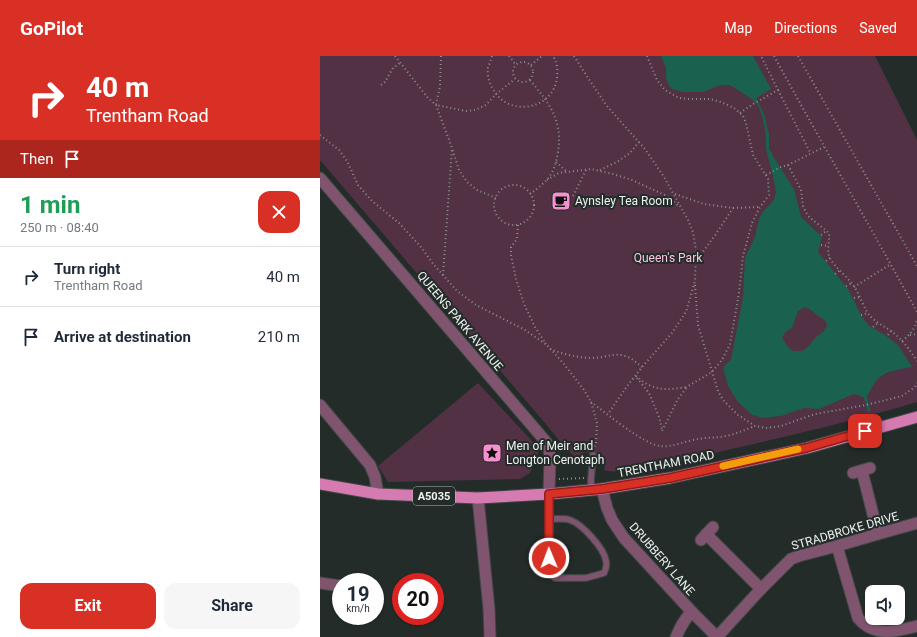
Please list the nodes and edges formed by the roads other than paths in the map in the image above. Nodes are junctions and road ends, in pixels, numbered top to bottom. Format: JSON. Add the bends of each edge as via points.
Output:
{"nodes":[{"id":1,"x":320,"y":178,"type":"edge"},
{"id":2,"x":320,"y":405,"type":"edge"},
{"id":3,"x":917,"y":417,"type":"edge"},
{"id":4,"x":593,"y":455,"type":"road end"},
{"id":5,"x":862,"y":471,"type":"dead end"},
{"id":6,"x":320,"y":484,"type":"edge"},
{"id":7,"x":596,"y":489,"type":"junction"},
{"id":8,"x":378,"y":494,"type":"junction"},
{"id":9,"x":549,"y":494,"type":"junction"},
{"id":10,"x":478,"y":498,"type":"junction"},
{"id":11,"x":548,"y":519,"type":"junction"},
{"id":12,"x":917,"y":523,"type":"edge"},
{"id":13,"x":707,"y":534,"type":"dead end"},
{"id":14,"x":878,"y":534,"type":"junction"},
{"id":15,"x":837,"y":546,"type":"junction"},
{"id":16,"x":320,"y":583,"type":"edge"},
{"id":17,"x":332,"y":585,"type":"edge"},
{"id":18,"x":761,"y":589,"type":"junction"},
{"id":19,"x":692,"y":612,"type":"junction"},
{"id":20,"x":917,"y":626,"type":"edge"},
{"id":21,"x":490,"y":637,"type":"edge"},
{"id":22,"x":676,"y":637,"type":"edge"},
{"id":23,"x":717,"y":637,"type":"edge"}],
"edges":[{"from":1,"to":9,"type":"street","name":"QUEENS PARK AVENUE","via":[[547,443],[550,457]]},
{"from":2,"to":8,"type":"street","via":[[370,465]]},
{"from":3,"to":7,"type":"main road","name":"TRENTHAM ROAD","number":"A5035","via":[[806,448],[670,478]]},
{"from":4,"to":7,"type":"lane","via":[[591,478]]},
{"from":5,"to":14,"type":"street"},
{"from":6,"to":8,"type":"main road","name":"TRENTHAM ROAD","number":"A5035"},
{"from":7,"to":9,"type":"main road","name":"TRENTHAM ROAD","number":"A5035"},
{"from":7,"to":19,"type":"street","name":"DRUBBERY LANE","via":[[624,538]]},
{"from":8,"to":10,"type":"main road","name":"TRENTHAM ROAD","number":"A5035"},
{"from":9,"to":10,"type":"main road","name":"TRENTHAM ROAD","number":"A5035"},
{"from":9,"to":11,"type":"lane"},
{"from":10,"to":21,"type":"street"},
{"from":11,"to":11,"type":"lane","via":[[567,519],[578,523],[600,548],[606,560],[604,573],[586,578],[555,578],[551,575]]},
{"from":12,"to":14,"type":"street","name":"STRADBROKE DRIVE"},
{"from":13,"to":18,"type":"street"},
{"from":14,"to":15,"type":"street","name":"STRADBROKE DRIVE"},
{"from":15,"to":18,"type":"street","name":"STRADBROKE DRIVE","via":[[791,559]]},
{"from":15,"to":20,"type":"street","via":[[862,625],[876,633],[884,634]]},
{"from":16,"to":17,"type":"street"},
{"from":18,"to":23,"type":"street","name":"STRADBROKE DRIVE"},
{"from":19,"to":22,"type":"street"},
{"from":19,"to":23,"type":"street","name":"DRUBBERY LANE"}]}
